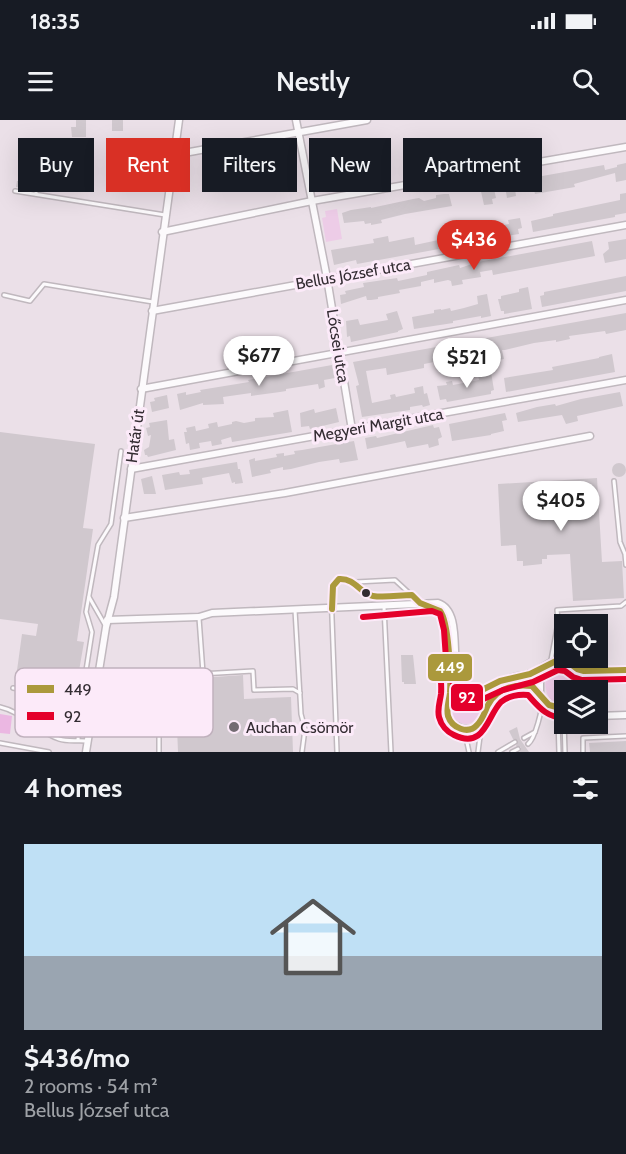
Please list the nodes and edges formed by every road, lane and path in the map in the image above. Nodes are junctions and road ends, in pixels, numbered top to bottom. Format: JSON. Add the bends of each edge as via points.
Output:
{"nodes":[{"id":1,"x":179,"y":120,"type":"edge"},
{"id":2,"x":296,"y":120,"type":"edge"},
{"id":3,"x":367,"y":120,"type":"edge"},
{"id":4,"x":298,"y":132,"type":"junction"},
{"id":5,"x":175,"y":138,"type":"edge"},
{"id":6,"x":626,"y":147,"type":"edge"},
{"id":7,"x":190,"y":152,"type":"edge"},
{"id":8,"x":15,"y":191,"type":"dead end"},
{"id":9,"x":168,"y":192,"type":"edge"},
{"id":10,"x":36,"y":195,"type":"joint"},
{"id":11,"x":312,"y":201,"type":"junction"},
{"id":12,"x":165,"y":215,"type":"junction"},
{"id":13,"x":626,"y":225,"type":"edge"},
{"id":14,"x":162,"y":232,"type":"junction"},
{"id":15,"x":327,"y":278,"type":"junction"},
{"id":16,"x":4,"y":295,"type":"dead end"},
{"id":17,"x":626,"y":300,"type":"edge"},
{"id":18,"x":153,"y":302,"type":"junction"},
{"id":19,"x":152,"y":311,"type":"junction"},
{"id":20,"x":339,"y":352,"type":"junction"},
{"id":21,"x":626,"y":380,"type":"edge"},
{"id":22,"x":141,"y":389,"type":"junction"},
{"id":23,"x":352,"y":430,"type":"junction"},
{"id":24,"x":590,"y":436,"type":"dead end"},
{"id":25,"x":121,"y":451,"type":"dead end"},
{"id":26,"x":131,"y":469,"type":"junction"},
{"id":27,"x":614,"y":481,"type":"dead end"},
{"id":28,"x":124,"y":519,"type":"junction"},
{"id":29,"x":626,"y":565,"type":"edge"},
{"id":30,"x":353,"y":582,"type":"junction"},
{"id":31,"x":89,"y":596,"type":"junction"},
{"id":32,"x":412,"y":596,"type":"junction"},
{"id":33,"x":626,"y":602,"type":"edge"},
{"id":34,"x":421,"y":604,"type":"junction"},
{"id":35,"x":384,"y":606,"type":"junction"},
{"id":36,"x":332,"y":609,"type":"junction"},
{"id":37,"x":295,"y":610,"type":"junction"},
{"id":38,"x":557,"y":614,"type":"edge"},
{"id":39,"x":199,"y":617,"type":"junction"},
{"id":40,"x":106,"y":623,"type":"junction"},
{"id":41,"x":554,"y":648,"type":"edge"},
{"id":42,"x":554,"y":663,"type":"edge"},
{"id":43,"x":548,"y":665,"type":"junction"},
{"id":44,"x":87,"y":668,"type":"edge"},
{"id":45,"x":99,"y":668,"type":"edge"},
{"id":46,"x":203,"y":668,"type":"edge"},
{"id":47,"x":579,"y":668,"type":"edge"},
{"id":48,"x":625,"y":670,"type":"edge"},
{"id":49,"x":213,"y":672,"type":"edge"},
{"id":50,"x":625,"y":679,"type":"edge"},
{"id":51,"x":608,"y":680,"type":"edge"},
{"id":52,"x":474,"y":692,"type":"junction"},
{"id":53,"x":300,"y":693,"type":"junction"},
{"id":54,"x":543,"y":699,"type":"junction"},
{"id":55,"x":449,"y":701,"type":"junction"},
{"id":56,"x":0,"y":707,"type":"edge"},
{"id":57,"x":554,"y":708,"type":"edge"},
{"id":58,"x":15,"y":711,"type":"edge"},
{"id":59,"x":485,"y":713,"type":"junction"},
{"id":60,"x":626,"y":715,"type":"edge"},
{"id":61,"x":608,"y":716,"type":"edge"},
{"id":62,"x":482,"y":721,"type":"junction"},
{"id":63,"x":455,"y":725,"type":"junction"},
{"id":64,"x":535,"y":732,"type":"junction"},
{"id":65,"x":564,"y":734,"type":"edge"},
{"id":66,"x":626,"y":736,"type":"edge"},
{"id":67,"x":54,"y":737,"type":"edge"},
{"id":68,"x":78,"y":737,"type":"edge"},
{"id":69,"x":88,"y":737,"type":"edge"},
{"id":70,"x":524,"y":738,"type":"dead end"},
{"id":71,"x":78,"y":740,"type":"junction"},
{"id":72,"x":87,"y":741,"type":"junction"},
{"id":73,"x":515,"y":742,"type":"dead end"},
{"id":74,"x":0,"y":743,"type":"edge"},
{"id":75,"x":528,"y":744,"type":"dead end"},
{"id":76,"x":518,"y":748,"type":"dead end"},
{"id":77,"x":49,"y":752,"type":"edge"},
{"id":78,"x":86,"y":752,"type":"edge"},
{"id":79,"x":302,"y":752,"type":"edge"},
{"id":80,"x":337,"y":752,"type":"edge"},
{"id":81,"x":391,"y":752,"type":"edge"},
{"id":82,"x":470,"y":752,"type":"edge"},
{"id":83,"x":478,"y":752,"type":"edge"},
{"id":84,"x":498,"y":752,"type":"edge"},
{"id":85,"x":512,"y":752,"type":"edge"},
{"id":86,"x":559,"y":752,"type":"edge"},
{"id":87,"x":565,"y":752,"type":"edge"},
{"id":88,"x":583,"y":752,"type":"edge"}],
"edges":[{"from":1,"to":5,"type":"street","name":"Határ út"},
{"from":2,"to":4,"type":"street","name":"Lőcsei utca"},
{"from":3,"to":4,"type":"street"},
{"from":4,"to":7,"type":"street"},
{"from":4,"to":11,"type":"street","name":"Lőcsei utca"},
{"from":6,"to":11,"type":"street"},
{"from":8,"to":10,"type":"lane"},
{"from":9,"to":12,"type":"street","name":"Határ út"},
{"from":10,"to":12,"type":"lane"},
{"from":11,"to":14,"type":"street"},
{"from":11,"to":15,"type":"street","name":"Lőcsei utca"},
{"from":12,"to":14,"type":"street","name":"Határ út"},
{"from":13,"to":15,"type":"street","name":"Bellus József utca"},
{"from":14,"to":18,"type":"street","name":"Határ út"},
{"from":15,"to":19,"type":"street","name":"Bellus József utca"},
{"from":15,"to":20,"type":"street","name":"Lőcsei utca"},
{"from":16,"to":18,"type":"lane","via":[[30,301],[44,284]]},
{"from":17,"to":20,"type":"street"},
{"from":18,"to":19,"type":"street","name":"Határ út"},
{"from":19,"to":22,"type":"street","name":"Határ út"},
{"from":20,"to":22,"type":"street"},
{"from":20,"to":23,"type":"street","name":"Lőcsei utca"},
{"from":21,"to":23,"type":"street","name":"Megyeri Margit utca"},
{"from":22,"to":26,"type":"street","name":"Határ út"},
{"from":23,"to":26,"type":"street","name":"Megyeri Margit utca"},
{"from":24,"to":28,"type":"street"},
{"from":25,"to":31,"type":"lane","via":[[111,524],[98,545]]},
{"from":26,"to":28,"type":"street","name":"Határ út"},
{"from":27,"to":29,"type":"lane"},
{"from":28,"to":40,"type":"street","name":"Határ út","via":[[114,597]]},
{"from":30,"to":32,"type":"lane","via":[[371,597]]},
{"from":30,"to":32,"type":"lane","via":[[395,580]]},
{"from":30,"to":36,"type":"lane","via":[[340,579],[332,585]]},
{"from":31,"to":40,"type":"lane"},
{"from":31,"to":44,"type":"lane","via":[[86,612],[92,632]]},
{"from":32,"to":34,"type":"lane"},
{"from":33,"to":38,"type":"lane","via":[[621,606],[557,610]]},
{"from":34,"to":35,"type":"street"},
{"from":34,"to":52,"type":"street","via":[[438,603],[451,613],[457,674]]},
{"from":34,"to":55,"type":"street","via":[[438,609],[445,619]]},
{"from":35,"to":36,"type":"street"},
{"from":35,"to":81,"type":"lane"},
{"from":36,"to":37,"type":"street"},
{"from":36,"to":80,"type":"lane"},
{"from":37,"to":39,"type":"street","via":[[212,613]]},
{"from":37,"to":53,"type":"lane"},
{"from":39,"to":40,"type":"street"},
{"from":39,"to":46,"type":"lane"},
{"from":40,"to":45,"type":"street","name":"Határ út"},
{"from":41,"to":43,"type":"lane"},
{"from":42,"to":43,"type":"street"},
{"from":43,"to":52,"type":"street"},
{"from":43,"to":54,"type":"street","via":[[540,676]]},
{"from":47,"to":48,"type":"street"},
{"from":49,"to":53,"type":"lane","via":[[253,670],[254,690],[293,689]]},
{"from":50,"to":51,"type":"street"},
{"from":52,"to":55,"type":"street","via":[[460,691]]},
{"from":52,"to":59,"type":"street","via":[[483,701]]},
{"from":53,"to":79,"type":"lane","via":[[305,729]]},
{"from":54,"to":57,"type":"street"},
{"from":54,"to":59,"type":"street","via":[[530,685],[508,688],[492,698]]},
{"from":54,"to":64,"type":"lane"},
{"from":54,"to":86,"type":"lane","via":[[558,720]]},
{"from":55,"to":63,"type":"street","via":[[447,712]]},
{"from":56,"to":58,"type":"lane"},
{"from":59,"to":62,"type":"street"},
{"from":60,"to":61,"type":"street"},
{"from":62,"to":63,"type":"street","via":[[469,729]]},
{"from":62,"to":83,"type":"lane"},
{"from":63,"to":82,"type":"lane","via":[[465,735]]},
{"from":64,"to":70,"type":"lane"},
{"from":64,"to":75,"type":"lane"},
{"from":65,"to":87,"type":"lane"},
{"from":66,"to":88,"type":"lane","via":[[583,738]]},
{"from":67,"to":71,"type":"lane"},
{"from":68,"to":71,"type":"lane"},
{"from":69,"to":72,"type":"street","name":"Határ út"},
{"from":71,"to":72,"type":"lane"},
{"from":72,"to":78,"type":"street","name":"Határ út"},
{"from":73,"to":84,"type":"lane"},
{"from":74,"to":77,"type":"lane"},
{"from":76,"to":85,"type":"lane"}]}
